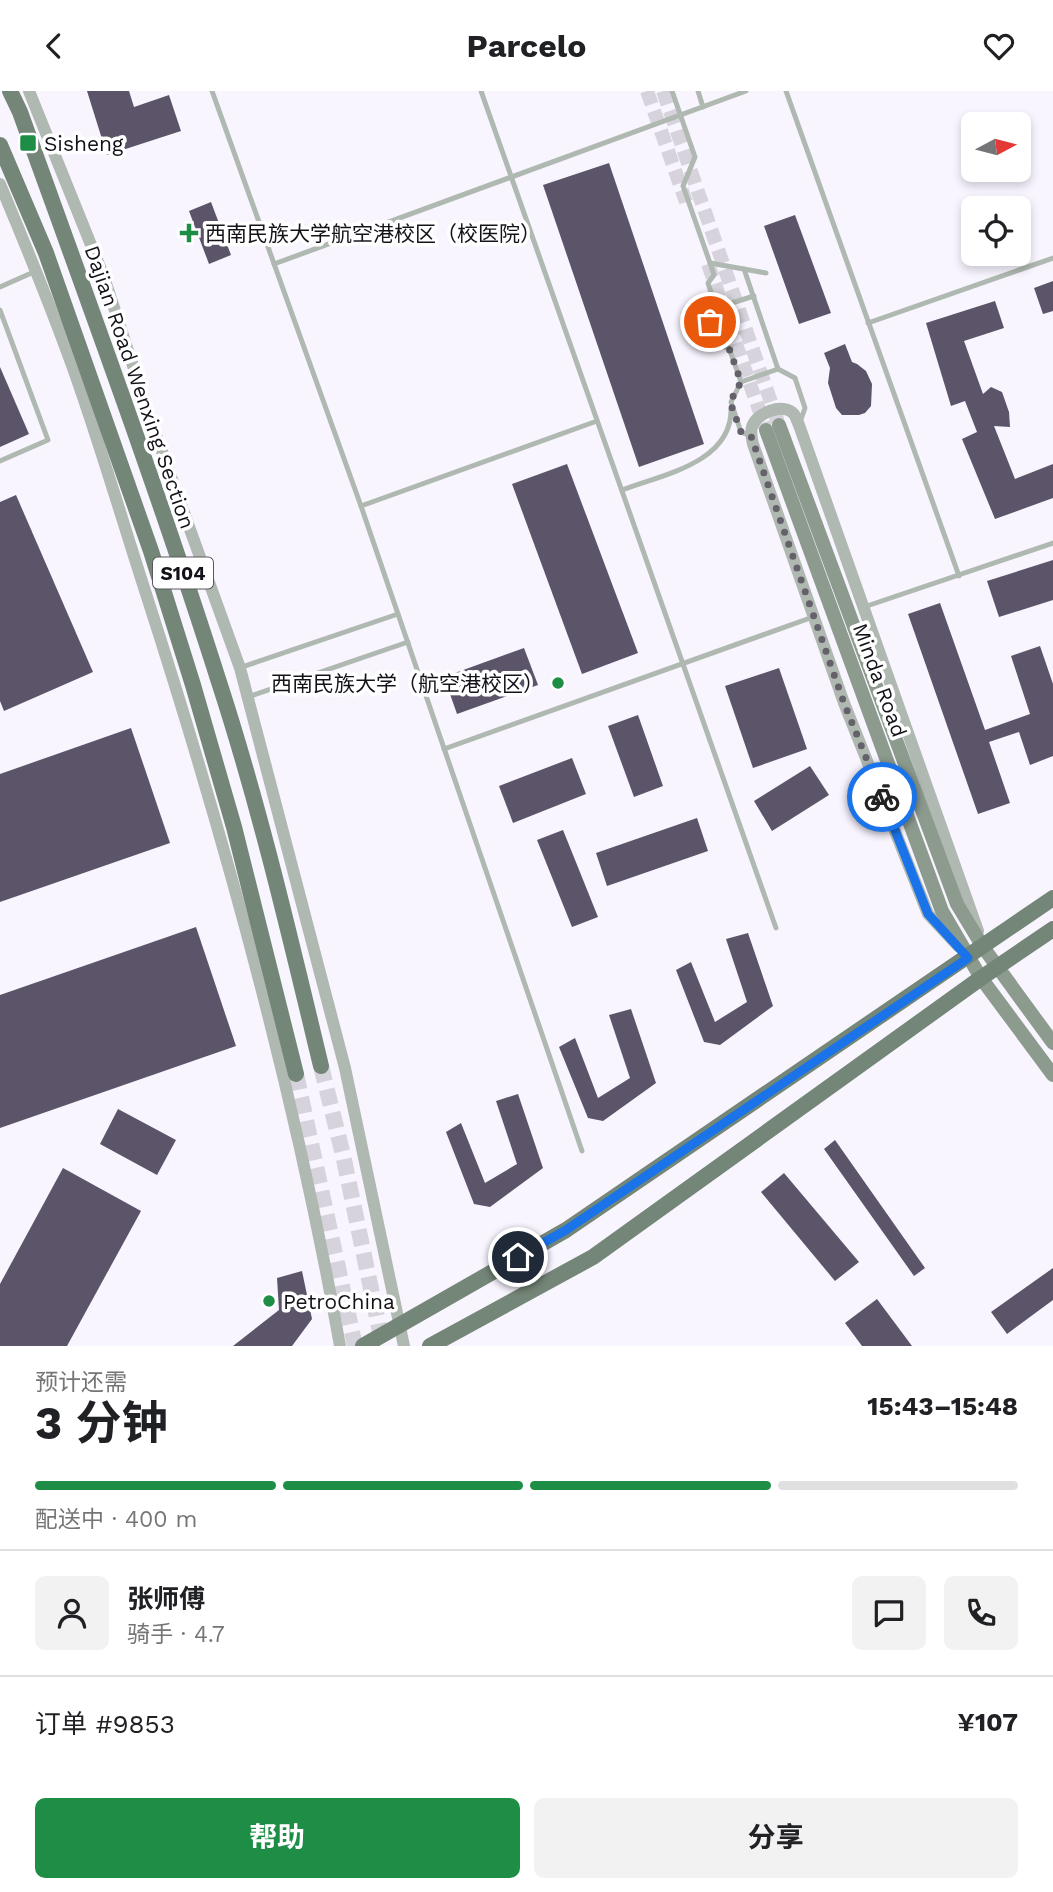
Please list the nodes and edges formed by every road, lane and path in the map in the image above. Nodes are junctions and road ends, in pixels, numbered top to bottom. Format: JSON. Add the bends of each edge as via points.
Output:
{"nodes":[{"id":1,"x":10,"y":91,"type":"edge"},
{"id":2,"x":29,"y":91,"type":"edge"},
{"id":3,"x":212,"y":91,"type":"edge"},
{"id":4,"x":481,"y":91,"type":"edge"},
{"id":5,"x":672,"y":91,"type":"edge"},
{"id":6,"x":698,"y":91,"type":"edge"},
{"id":7,"x":746,"y":91,"type":"edge"},
{"id":8,"x":786,"y":91,"type":"edge"},
{"id":9,"x":703,"y":107,"type":"junction"},
{"id":10,"x":680,"y":115,"type":"junction"},
{"id":11,"x":0,"y":145,"type":"edge"},
{"id":12,"x":512,"y":177,"type":"junction"},
{"id":13,"x":0,"y":184,"type":"edge"},
{"id":14,"x":1053,"y":258,"type":"edge"},
{"id":15,"x":710,"y":263,"type":"junction"},
{"id":16,"x":274,"y":264,"type":"junction"},
{"id":17,"x":744,"y":269,"type":"junction"},
{"id":18,"x":36,"y":271,"type":"junction"},
{"id":19,"x":766,"y":273,"type":"dead end"},
{"id":20,"x":0,"y":287,"type":"edge"},
{"id":21,"x":754,"y":296,"type":"junction"},
{"id":22,"x":716,"y":308,"type":"junction"},
{"id":23,"x":0,"y":310,"type":"edge"},
{"id":24,"x":868,"y":323,"type":"junction"},
{"id":25,"x":778,"y":369,"type":"junction"},
{"id":26,"x":741,"y":382,"type":"junction"},
{"id":27,"x":730,"y":402,"type":"junction"},
{"id":28,"x":597,"y":421,"type":"junction"},
{"id":29,"x":799,"y":425,"type":"junction"},
{"id":30,"x":751,"y":436,"type":"junction"},
{"id":31,"x":0,"y":461,"type":"edge"},
{"id":32,"x":622,"y":490,"type":"junction"},
{"id":33,"x":361,"y":506,"type":"junction"},
{"id":34,"x":1053,"y":543,"type":"edge"},
{"id":35,"x":959,"y":576,"type":"junction"},
{"id":36,"x":862,"y":608,"type":"junction"},
{"id":37,"x":398,"y":614,"type":"junction"},
{"id":38,"x":813,"y":617,"type":"junction"},
{"id":39,"x":408,"y":642,"type":"junction"},
{"id":40,"x":683,"y":664,"type":"junction"},
{"id":41,"x":240,"y":668,"type":"junction"},
{"id":42,"x":248,"y":697,"type":"junction"},
{"id":43,"x":444,"y":749,"type":"junction"},
{"id":44,"x":1053,"y":898,"type":"edge"},
{"id":45,"x":776,"y":929,"type":"dead end"},
{"id":46,"x":1053,"y":929,"type":"edge"},
{"id":47,"x":983,"y":947,"type":"junction"},
{"id":48,"x":968,"y":958,"type":"junction"},
{"id":49,"x":997,"y":967,"type":"junction"},
{"id":50,"x":981,"y":978,"type":"junction"},
{"id":51,"x":1053,"y":1043,"type":"edge"},
{"id":52,"x":321,"y":1066,"type":"tunnel mouth"},
{"id":53,"x":296,"y":1074,"type":"tunnel mouth"},
{"id":54,"x":1053,"y":1075,"type":"edge"},
{"id":55,"x":582,"y":1151,"type":"dead end"},
{"id":56,"x":400,"y":1325,"type":"junction"},
{"id":57,"x":340,"y":1346,"type":"edge"},
{"id":58,"x":363,"y":1346,"type":"edge"},
{"id":59,"x":404,"y":1346,"type":"edge"},
{"id":60,"x":430,"y":1346,"type":"edge"}],
"edges":[{"from":1,"to":52,"type":"main road","name":"Dajian Road Wenxing Section","number":"S104","via":[[138,439],[220,683],[268,847]]},
{"from":2,"to":41,"type":"street","via":[[104,277]]},
{"from":3,"to":16,"type":"lane"},
{"from":4,"to":12,"type":"lane"},
{"from":5,"to":10,"type":"lane"},
{"from":6,"to":9,"type":"lane"},
{"from":7,"to":9,"type":"lane"},
{"from":8,"to":24,"type":"lane"},
{"from":9,"to":10,"type":"lane"},
{"from":10,"to":12,"type":"lane"},
{"from":10,"to":15,"type":"lane","via":[[695,156],[683,186]]},
{"from":11,"to":53,"type":"main road","name":"Dajian Road Wenxing Section","number":"S104","via":[[46,253],[155,563],[234,827]]},
{"from":12,"to":16,"type":"lane"},
{"from":12,"to":28,"type":"lane"},
{"from":13,"to":18,"type":"street"},
{"from":14,"to":24,"type":"lane"},
{"from":15,"to":17,"type":"lane"},
{"from":15,"to":22,"type":"lane","via":[[714,275],[708,283]]},
{"from":16,"to":33,"type":"lane"},
{"from":17,"to":19,"type":"lane"},
{"from":17,"to":21,"type":"lane"},
{"from":18,"to":20,"type":"lane"},
{"from":18,"to":57,"type":"street","via":[[82,393],[203,775],[253,953],[314,1207]]},
{"from":21,"to":22,"type":"lane"},
{"from":21,"to":25,"type":"lane"},
{"from":22,"to":26,"type":"lane","via":[[710,322],[718,345],[729,348]]},
{"from":23,"to":31,"type":"lane","via":[[48,440]]},
{"from":24,"to":35,"type":"lane"},
{"from":25,"to":26,"type":"lane"},
{"from":25,"to":29,"type":"lane","via":[[795,379],[805,408]]},
{"from":26,"to":27,"type":"lane"},
{"from":27,"to":30,"type":"lane","via":[[741,432]]},
{"from":27,"to":32,"type":"lane","via":[[727,431],[701,459]]},
{"from":28,"to":32,"type":"lane"},
{"from":28,"to":33,"type":"lane"},
{"from":29,"to":30,"type":"street","via":[[788,410],[771,411],[756,419]]},
{"from":29,"to":36,"type":"street"},
{"from":30,"to":38,"type":"street"},
{"from":32,"to":40,"type":"lane"},
{"from":33,"to":37,"type":"lane"},
{"from":34,"to":35,"type":"lane"},
{"from":35,"to":36,"type":"lane"},
{"from":36,"to":47,"type":"street"},
{"from":37,"to":39,"type":"lane"},
{"from":37,"to":41,"type":"lane"},
{"from":38,"to":40,"type":"lane"},
{"from":38,"to":48,"type":"street","via":[[928,914]]},
{"from":39,"to":42,"type":"lane"},
{"from":39,"to":43,"type":"lane"},
{"from":40,"to":43,"type":"lane"},
{"from":40,"to":45,"type":"lane"},
{"from":41,"to":42,"type":"street"},
{"from":42,"to":56,"type":"street","via":[[345,1068]]},
{"from":43,"to":55,"type":"lane"},
{"from":44,"to":47,"type":"main road"},
{"from":46,"to":49,"type":"main road"},
{"from":47,"to":48,"type":"main road"},
{"from":47,"to":48,"type":"main road","name":"Minda Road","via":[[957,904],[772,427],[942,911]]},
{"from":47,"to":49,"type":"main road","name":"Minda Road"},
{"from":48,"to":50,"type":"main road","name":"Minda Road"},
{"from":48,"to":56,"type":"main road","via":[[566,1230]]},
{"from":49,"to":50,"type":"main road"},
{"from":49,"to":51,"type":"main road","name":"Minda Road"},
{"from":50,"to":54,"type":"main road","name":"Minda Road"},
{"from":50,"to":60,"type":"main road","via":[[593,1257]]},
{"from":56,"to":58,"type":"main road"},
{"from":56,"to":59,"type":"street"}]}
